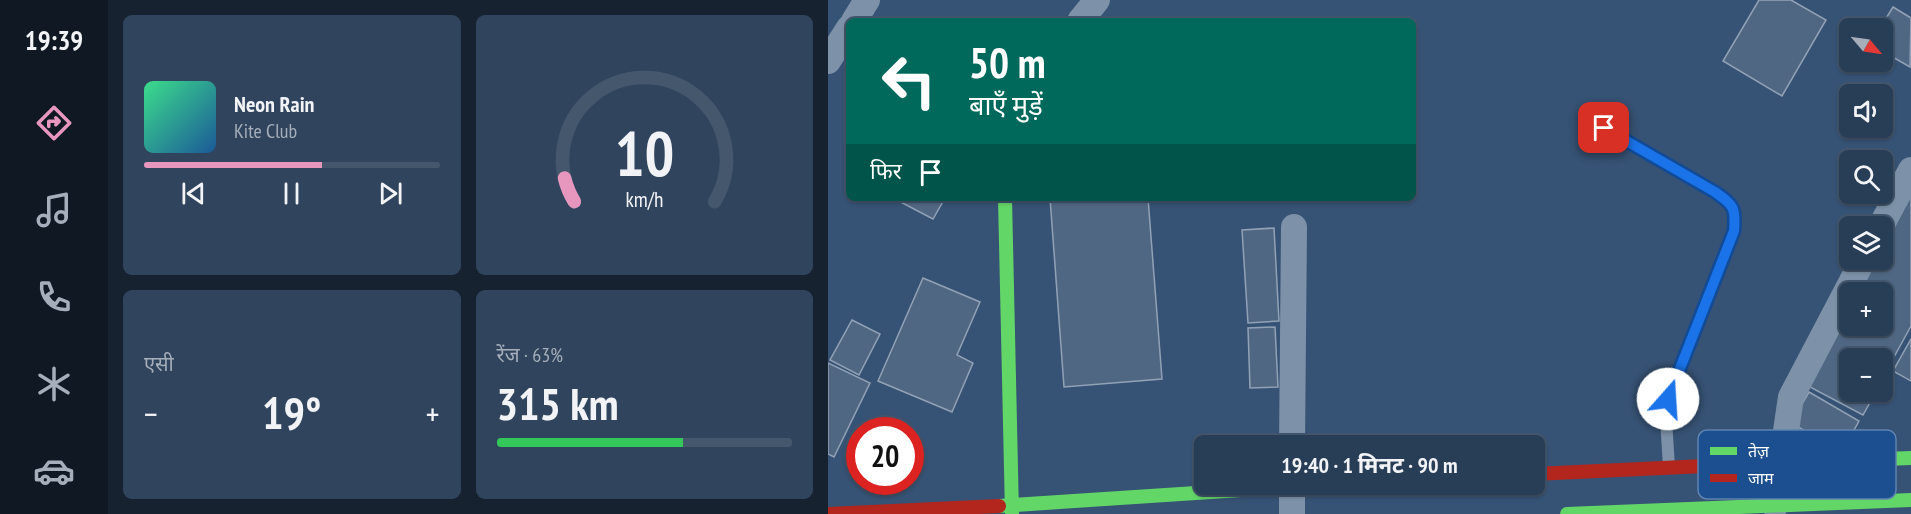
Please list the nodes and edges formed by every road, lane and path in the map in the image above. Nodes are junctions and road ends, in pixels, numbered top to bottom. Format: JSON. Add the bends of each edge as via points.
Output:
{"nodes":[{"id":1,"x":867,"y":0,"type":"edge"},
{"id":2,"x":1097,"y":0,"type":"edge"},
{"id":3,"x":856,"y":18,"type":"edge"},
{"id":4,"x":1082,"y":18,"type":"edge"},
{"id":5,"x":846,"y":33,"type":"edge"},
{"id":6,"x":828,"y":61,"type":"edge"},
{"id":7,"x":1604,"y":128,"type":"dead end"},
{"id":8,"x":1911,"y":170,"type":"edge"},
{"id":9,"x":1005,"y":201,"type":"edge"},
{"id":10,"x":1886,"y":216,"type":"edge"},
{"id":11,"x":1294,"y":227,"type":"dead end"},
{"id":12,"x":1858,"y":270,"type":"edge"},
{"id":13,"x":1785,"y":430,"type":"edge"},
{"id":14,"x":1292,"y":435,"type":"edge"},
{"id":15,"x":1896,"y":458,"type":"edge"},
{"id":16,"x":1911,"y":458,"type":"edge"},
{"id":17,"x":1698,"y":466,"type":"edge"},
{"id":18,"x":1669,"y":467,"type":"junction"},
{"id":19,"x":1545,"y":473,"type":"edge"},
{"id":20,"x":1194,"y":494,"type":"edge"},
{"id":21,"x":1292,"y":495,"type":"edge"},
{"id":22,"x":1776,"y":499,"type":"edge"},
{"id":23,"x":1911,"y":500,"type":"edge"},
{"id":24,"x":1775,"y":506,"type":"junction"},
{"id":25,"x":1012,"y":510,"type":"edge"},
{"id":26,"x":828,"y":514,"type":"edge"},
{"id":27,"x":1292,"y":514,"type":"edge"},
{"id":28,"x":1567,"y":514,"type":"edge"}],
"edges":[{"from":1,"to":3,"type":"street"},
{"from":2,"to":4,"type":"street"},
{"from":5,"to":6,"type":"street"},
{"from":7,"to":18,"type":"lane","via":[[1715,192],[1730,202],[1736,214],[1734,231],[1668,399]]},
{"from":8,"to":10,"type":"street"},
{"from":9,"to":25,"type":"street"},
{"from":11,"to":14,"type":"street"},
{"from":12,"to":13,"type":"street","via":[[1791,397]]},
{"from":15,"to":16,"type":"street"},
{"from":17,"to":18,"type":"street"},
{"from":18,"to":19,"type":"street"},
{"from":20,"to":25,"type":"street"},
{"from":21,"to":27,"type":"street"},
{"from":22,"to":24,"type":"street"},
{"from":23,"to":24,"type":"street"},
{"from":24,"to":28,"type":"street"},
{"from":25,"to":26,"type":"street"}]}
